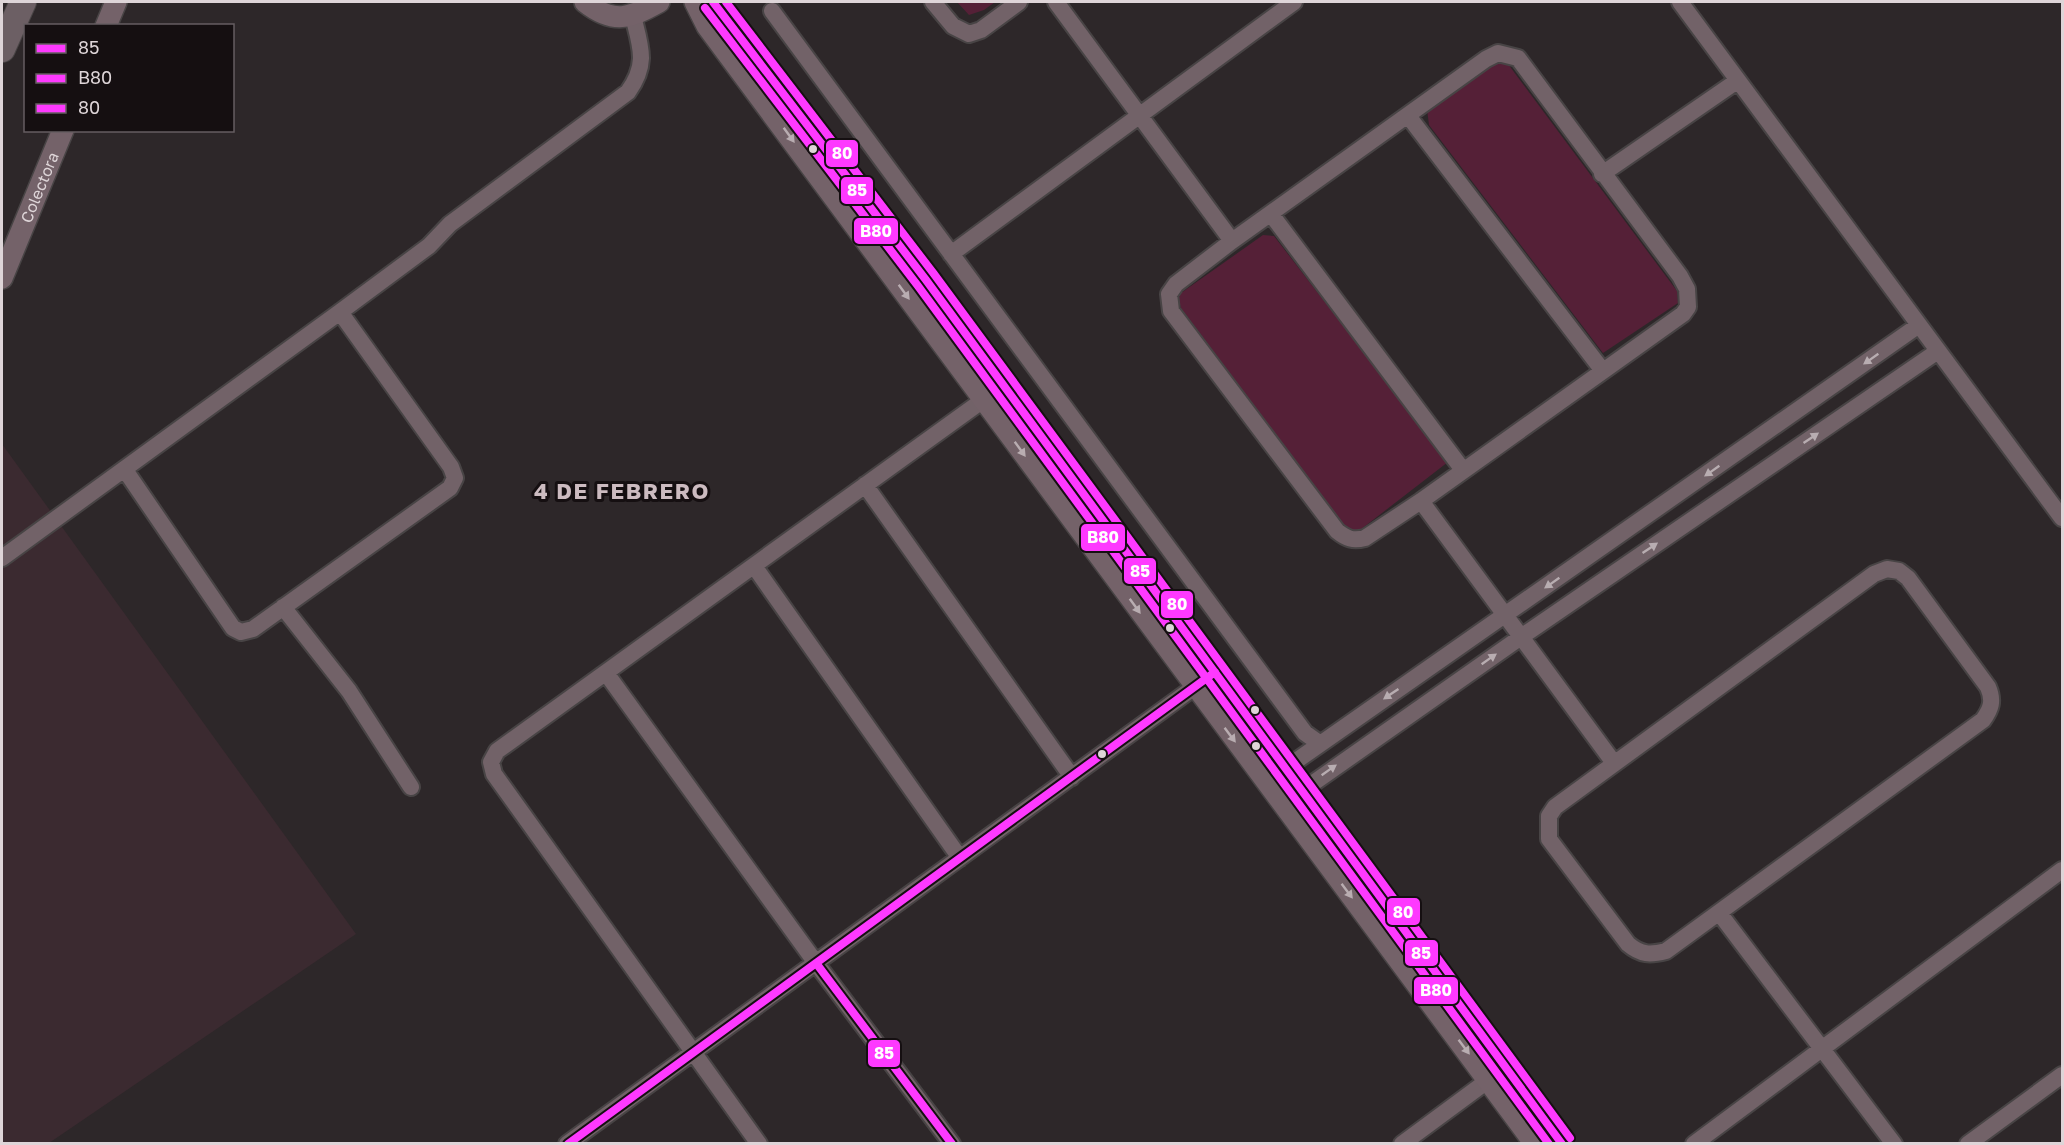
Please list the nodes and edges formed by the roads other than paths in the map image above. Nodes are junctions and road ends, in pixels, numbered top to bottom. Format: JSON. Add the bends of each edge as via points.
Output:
{"nodes":[{"id":1,"x":23,"y":2,"type":"edge"},
{"id":2,"x":116,"y":2,"type":"edge"},
{"id":3,"x":585,"y":2,"type":"edge"},
{"id":4,"x":659,"y":2,"type":"edge"},
{"id":5,"x":695,"y":2,"type":"edge"},
{"id":6,"x":713,"y":2,"type":"edge"},
{"id":7,"x":933,"y":2,"type":"edge"},
{"id":8,"x":1019,"y":2,"type":"edge"},
{"id":9,"x":1056,"y":2,"type":"edge"},
{"id":10,"x":1294,"y":2,"type":"edge"},
{"id":11,"x":1680,"y":2,"type":"edge"},
{"id":12,"x":772,"y":11,"type":"dead end"},
{"id":13,"x":633,"y":16,"type":"junction"},
{"id":14,"x":107,"y":24,"type":"edge"},
{"id":15,"x":2,"y":49,"type":"edge"},
{"id":16,"x":1737,"y":81,"type":"junction"},
{"id":17,"x":1138,"y":115,"type":"junction"},
{"id":18,"x":1409,"y":117,"type":"junction"},
{"id":19,"x":62,"y":132,"type":"edge"},
{"id":20,"x":1602,"y":174,"type":"junction"},
{"id":21,"x":1270,"y":214,"type":"junction"},
{"id":22,"x":1232,"y":241,"type":"junction"},
{"id":23,"x":951,"y":254,"type":"junction"},
{"id":24,"x":2,"y":278,"type":"edge"},
{"id":25,"x":340,"y":312,"type":"junction"},
{"id":26,"x":1919,"y":325,"type":"junction"},
{"id":27,"x":1938,"y":351,"type":"junction"},
{"id":28,"x":1603,"y":371,"type":"junction"},
{"id":29,"x":1004,"y":385,"type":"junction"},
{"id":30,"x":984,"y":400,"type":"junction"},
{"id":31,"x":125,"y":470,"type":"junction"},
{"id":32,"x":1463,"y":470,"type":"junction"},
{"id":33,"x":865,"y":485,"type":"junction"},
{"id":34,"x":1421,"y":501,"type":"junction"},
{"id":35,"x":2062,"y":518,"type":"edge"},
{"id":36,"x":2,"y":558,"type":"edge"},
{"id":37,"x":754,"y":566,"type":"junction"},
{"id":38,"x":283,"y":607,"type":"junction"},
{"id":39,"x":1506,"y":616,"type":"junction"},
{"id":40,"x":1521,"y":637,"type":"junction"},
{"id":41,"x":1215,"y":672,"type":"junction"},
{"id":42,"x":606,"y":673,"type":"junction"},
{"id":43,"x":1195,"y":688,"type":"junction"},
{"id":44,"x":1319,"y":743,"type":"junction"},
{"id":45,"x":1614,"y":763,"type":"junction"},
{"id":46,"x":1286,"y":767,"type":"junction"},
{"id":47,"x":1072,"y":777,"type":"junction"},
{"id":48,"x":1266,"y":782,"type":"junction"},
{"id":49,"x":411,"y":787,"type":"dead end"},
{"id":50,"x":1302,"y":790,"type":"junction"},
{"id":51,"x":1282,"y":805,"type":"junction"},
{"id":52,"x":960,"y":858,"type":"junction"},
{"id":53,"x":2062,"y":870,"type":"edge"},
{"id":54,"x":1720,"y":914,"type":"junction"},
{"id":55,"x":816,"y":963,"type":"junction"},
{"id":56,"x":1822,"y":1048,"type":"junction"},
{"id":57,"x":693,"y":1052,"type":"junction"},
{"id":58,"x":1497,"y":1074,"type":"junction"},
{"id":59,"x":2062,"y":1075,"type":"edge"},
{"id":60,"x":568,"y":1143,"type":"edge"},
{"id":61,"x":759,"y":1143,"type":"edge"},
{"id":62,"x":952,"y":1143,"type":"edge"},
{"id":63,"x":1402,"y":1143,"type":"edge"},
{"id":64,"x":1535,"y":1143,"type":"edge"},
{"id":65,"x":1562,"y":1143,"type":"edge"},
{"id":66,"x":1695,"y":1143,"type":"edge"},
{"id":67,"x":1894,"y":1143,"type":"edge"},
{"id":68,"x":1968,"y":1143,"type":"edge"}],
"edges":[{"from":1,"to":15,"type":"highway"},
{"from":2,"to":14,"type":"main road"},
{"from":3,"to":13,"type":"main road","via":[[617,18]]},
{"from":4,"to":13,"type":"main road"},
{"from":5,"to":30,"type":"main road","one_way":true,"via":[[707,26]]},
{"from":6,"to":29,"type":"main road"},
{"from":7,"to":8,"type":"street","via":[[953,26],[969,34],[981,30]]},
{"from":9,"to":17,"type":"street"},
{"from":10,"to":17,"type":"street"},
{"from":11,"to":16,"type":"street"},
{"from":12,"to":23,"type":"street"},
{"from":13,"to":25,"type":"street","via":[[643,55],[637,80],[627,92]]},
{"from":16,"to":20,"type":"street"},
{"from":16,"to":26,"type":"street"},
{"from":17,"to":22,"type":"street"},
{"from":17,"to":23,"type":"street"},
{"from":18,"to":20,"type":"street","via":[[1486,59],[1498,53],[1509,54],[1518,58]]},
{"from":18,"to":21,"type":"street"},
{"from":18,"to":28,"type":"street"},
{"from":19,"to":24,"type":"main road","name":"Colectora"},
{"from":20,"to":28,"type":"street","via":[[1680,276],[1689,298],[1683,314]]},
{"from":21,"to":22,"type":"street"},
{"from":21,"to":32,"type":"street"},
{"from":22,"to":34,"type":"street","via":[[1176,284],[1169,294],[1171,311],[1345,538],[1365,538]]},
{"from":23,"to":44,"type":"street","via":[[1305,733]]},
{"from":25,"to":31,"type":"street"},
{"from":25,"to":38,"type":"street","via":[[455,478],[450,488]]},
{"from":26,"to":27,"type":"street"},
{"from":26,"to":39,"type":"street","one_way":true},
{"from":27,"to":35,"type":"street"},
{"from":40,"to":27,"type":"street","one_way":true},
{"from":28,"to":32,"type":"street"},
{"from":29,"to":30,"type":"street"},
{"from":29,"to":41,"type":"main road"},
{"from":30,"to":33,"type":"street"},
{"from":30,"to":43,"type":"main road","one_way":true},
{"from":31,"to":36,"type":"street"},
{"from":31,"to":38,"type":"street","via":[[233,627],[242,632],[253,629]]},
{"from":32,"to":34,"type":"street"},
{"from":33,"to":37,"type":"street"},
{"from":33,"to":47,"type":"street"},
{"from":34,"to":39,"type":"street"},
{"from":37,"to":42,"type":"street"},
{"from":37,"to":52,"type":"street"},
{"from":38,"to":49,"type":"street","via":[[349,691]]},
{"from":39,"to":40,"type":"street"},
{"from":39,"to":44,"type":"street","one_way":true},
{"from":40,"to":45,"type":"street"},
{"from":50,"to":40,"type":"street","one_way":true},
{"from":41,"to":43,"type":"street"},
{"from":41,"to":46,"type":"main road"},
{"from":42,"to":55,"type":"street"},
{"from":42,"to":57,"type":"street","via":[[497,751],[491,762],[494,774]]},
{"from":43,"to":47,"type":"street"},
{"from":43,"to":48,"type":"main road","one_way":true},
{"from":44,"to":46,"type":"street"},
{"from":45,"to":54,"type":"street","via":[[1555,807],[1549,816],[1549,839],[1637,952],[1651,955],[1666,951]]},
{"from":45,"to":54,"type":"street","via":[[1874,574],[1887,569],[1908,578],[1988,687],[1992,706],[1983,720]]},
{"from":46,"to":48,"type":"street"},
{"from":46,"to":50,"type":"main road"},
{"from":47,"to":52,"type":"street"},
{"from":48,"to":51,"type":"main road"},
{"from":50,"to":51,"type":"street"},
{"from":50,"to":58,"type":"main road"},
{"from":51,"to":58,"type":"main road","one_way":true},
{"from":52,"to":55,"type":"street"},
{"from":53,"to":56,"type":"street"},
{"from":54,"to":56,"type":"street"},
{"from":55,"to":57,"type":"street"},
{"from":55,"to":62,"type":"street"},
{"from":56,"to":66,"type":"street"},
{"from":56,"to":67,"type":"street"},
{"from":57,"to":60,"type":"street"},
{"from":57,"to":61,"type":"street"},
{"from":58,"to":63,"type":"street"},
{"from":58,"to":64,"type":"main road"},
{"from":58,"to":65,"type":"main road"},
{"from":59,"to":68,"type":"street"}]}
